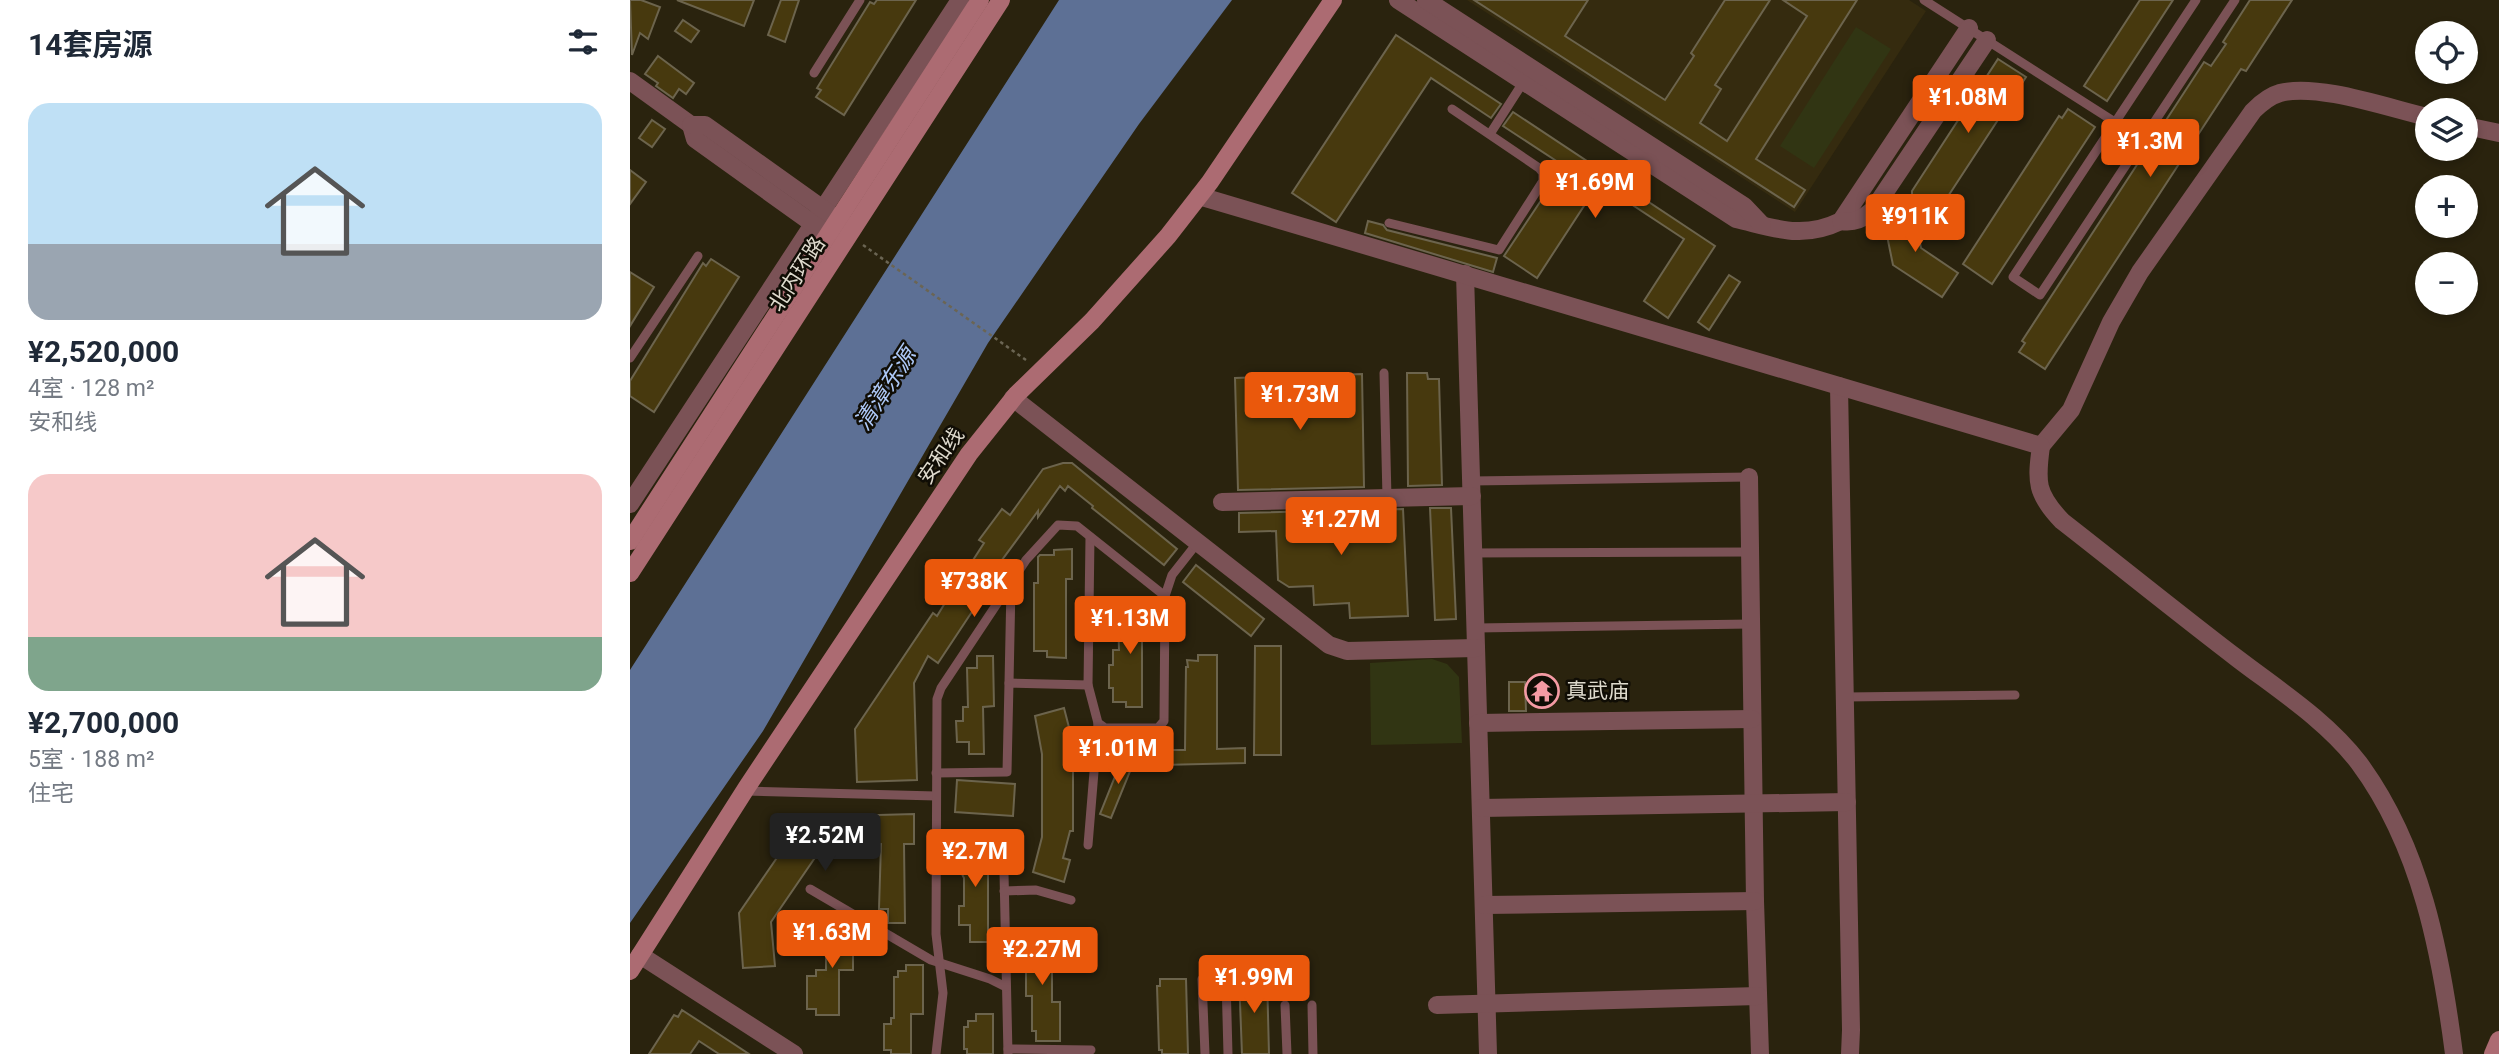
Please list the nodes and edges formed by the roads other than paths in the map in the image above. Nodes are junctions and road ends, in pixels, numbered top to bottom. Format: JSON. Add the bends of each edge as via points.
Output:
{"nodes":[{"id":1,"x":860,"y":0,"type":"edge"},
{"id":2,"x":960,"y":0,"type":"edge"},
{"id":3,"x":1001,"y":0,"type":"edge"},
{"id":4,"x":1333,"y":0,"type":"edge"},
{"id":5,"x":1398,"y":0,"type":"edge"},
{"id":6,"x":1426,"y":0,"type":"edge"},
{"id":7,"x":1924,"y":0,"type":"edge"},
{"id":8,"x":2196,"y":0,"type":"edge"},
{"id":9,"x":2235,"y":0,"type":"edge"},
{"id":10,"x":977,"y":1,"type":"edge"},
{"id":11,"x":1969,"y":29,"type":"junction"},
{"id":12,"x":1987,"y":40,"type":"junction"},
{"id":13,"x":814,"y":73,"type":"dead end"},
{"id":14,"x":630,"y":81,"type":"edge"},
{"id":15,"x":1524,"y":81,"type":"junction"},
{"id":16,"x":1452,"y":109,"type":"dead end"},
{"id":17,"x":2415,"y":114,"type":"edge"},
{"id":18,"x":2115,"y":122,"type":"junction"},
{"id":19,"x":2478,"y":129,"type":"edge"},
{"id":20,"x":2499,"y":133,"type":"edge"},
{"id":21,"x":1490,"y":134,"type":"junction"},
{"id":22,"x":2143,"y":140,"type":"junction"},
{"id":23,"x":1199,"y":196,"type":"junction"},
{"id":24,"x":1841,"y":221,"type":"junction"},
{"id":25,"x":1389,"y":223,"type":"dead end"},
{"id":26,"x":1762,"y":225,"type":"junction"},
{"id":27,"x":833,"y":227,"type":"junction"},
{"id":28,"x":698,"y":256,"type":"dead end"},
{"id":29,"x":1465,"y":274,"type":"junction"},
{"id":30,"x":630,"y":358,"type":"edge"},
{"id":31,"x":1384,"y":373,"type":"dead end"},
{"id":32,"x":1839,"y":386,"type":"junction"},
{"id":33,"x":1013,"y":398,"type":"junction"},
{"id":34,"x":2041,"y":446,"type":"junction"},
{"id":35,"x":1749,"y":477,"type":"joint"},
{"id":36,"x":1472,"y":489,"type":"junction"},
{"id":37,"x":1387,"y":498,"type":"junction"},
{"id":38,"x":1222,"y":502,"type":"dead end"},
{"id":39,"x":630,"y":504,"type":"edge"},
{"id":40,"x":1090,"y":537,"type":"junction"},
{"id":41,"x":630,"y":541,"type":"edge"},
{"id":42,"x":1198,"y":542,"type":"junction"},
{"id":43,"x":1750,"y":552,"type":"junction"},
{"id":44,"x":1473,"y":553,"type":"junction"},
{"id":45,"x":630,"y":573,"type":"edge"},
{"id":46,"x":1011,"y":584,"type":"junction"},
{"id":47,"x":1165,"y":596,"type":"junction"},
{"id":48,"x":1751,"y":624,"type":"junction"},
{"id":49,"x":1476,"y":628,"type":"junction"},
{"id":50,"x":1476,"y":648,"type":"junction"},
{"id":51,"x":1009,"y":683,"type":"junction"},
{"id":52,"x":1088,"y":685,"type":"junction"},
{"id":53,"x":2015,"y":695,"type":"dead end"},
{"id":54,"x":1845,"y":697,"type":"junction"},
{"id":55,"x":1752,"y":719,"type":"junction"},
{"id":56,"x":1098,"y":723,"type":"junction"},
{"id":57,"x":1478,"y":723,"type":"junction"},
{"id":58,"x":936,"y":773,"type":"junction"},
{"id":59,"x":745,"y":790,"type":"junction"},
{"id":60,"x":936,"y":796,"type":"junction"},
{"id":61,"x":1847,"y":802,"type":"junction"},
{"id":62,"x":1753,"y":804,"type":"junction"},
{"id":63,"x":1481,"y":808,"type":"junction"},
{"id":64,"x":1087,"y":845,"type":"dead end"},
{"id":65,"x":1004,"y":873,"type":"dead end"},
{"id":66,"x":810,"y":889,"type":"dead end"},
{"id":67,"x":1004,"y":891,"type":"junction"},
{"id":68,"x":1071,"y":900,"type":"dead end"},
{"id":69,"x":1755,"y":901,"type":"junction"},
{"id":70,"x":1484,"y":905,"type":"junction"},
{"id":71,"x":640,"y":955,"type":"junction"},
{"id":72,"x":939,"y":963,"type":"junction"},
{"id":73,"x":630,"y":971,"type":"edge"},
{"id":74,"x":1006,"y":987,"type":"junction"},
{"id":75,"x":1758,"y":996,"type":"junction"},
{"id":76,"x":1486,"y":1003,"type":"junction"},
{"id":77,"x":1312,"y":1004,"type":"dead end"},
{"id":78,"x":1285,"y":1005,"type":"dead end"},
{"id":79,"x":1437,"y":1005,"type":"dead end"},
{"id":80,"x":2499,"y":1040,"type":"edge"},
{"id":81,"x":1091,"y":1050,"type":"dead end"},
{"id":82,"x":1008,"y":1051,"type":"edge"},
{"id":83,"x":794,"y":1054,"type":"edge"},
{"id":84,"x":936,"y":1054,"type":"edge"},
{"id":85,"x":1205,"y":1054,"type":"edge"},
{"id":86,"x":1228,"y":1054,"type":"edge"},
{"id":87,"x":1287,"y":1054,"type":"edge"},
{"id":88,"x":1314,"y":1054,"type":"edge"},
{"id":89,"x":1488,"y":1054,"type":"edge"},
{"id":90,"x":1760,"y":1054,"type":"edge"},
{"id":91,"x":1850,"y":1054,"type":"edge"},
{"id":92,"x":2454,"y":1054,"type":"edge"},
{"id":93,"x":2493,"y":1054,"type":"edge"}],
"edges":[{"from":1,"to":13,"type":"lane"},
{"from":2,"to":27,"type":"street"},
{"from":3,"to":27,"type":"main road","name":"北内环路"},
{"from":4,"to":23,"type":"main road","name":"安和线"},
{"from":5,"to":15,"type":"street"},
{"from":6,"to":26,"type":"street","via":[[1744,206]]},
{"from":7,"to":11,"type":"lane"},
{"from":8,"to":18,"type":"lane"},
{"from":9,"to":22,"type":"lane"},
{"from":10,"to":27,"type":"main road","name":"北内环路"},
{"from":11,"to":12,"type":"lane"},
{"from":11,"to":24,"type":"street"},
{"from":12,"to":18,"type":"lane"},
{"from":12,"to":24,"type":"street","via":[[1872,210],[1853,222]]},
{"from":14,"to":27,"type":"street","via":[[691,125],[705,125]]},
{"from":15,"to":21,"type":"lane"},
{"from":15,"to":26,"type":"street","via":[[1736,219]]},
{"from":16,"to":21,"type":"lane"},
{"from":17,"to":34,"type":"street","via":[[2308,90],[2267,98],[2253,111],[2140,272],[2110,322],[2071,410]]},
{"from":18,"to":22,"type":"lane"},
{"from":18,"to":22,"type":"lane","via":[[2013,277],[2040,295]]},
{"from":19,"to":20,"type":"street"},
{"from":21,"to":25,"type":"lane","via":[[1543,173],[1543,181],[1499,250]]},
{"from":23,"to":29,"type":"street"},
{"from":23,"to":33,"type":"main road","name":"安和线","via":[[1139,271]]},
{"from":24,"to":26,"type":"street","via":[[1804,232]]},
{"from":27,"to":39,"type":"street"},
{"from":27,"to":41,"type":"main road","name":"北内环路"},
{"from":27,"to":45,"type":"main road","name":"北内环路"},
{"from":28,"to":30,"type":"lane"},
{"from":29,"to":32,"type":"street"},
{"from":29,"to":36,"type":"street"},
{"from":31,"to":37,"type":"lane"},
{"from":32,"to":34,"type":"street"},
{"from":32,"to":54,"type":"street"},
{"from":33,"to":42,"type":"street"},
{"from":33,"to":59,"type":"main road","name":"安和线","via":[[969,454]]},
{"from":34,"to":92,"type":"street","via":[[2039,489],[2062,521],[2319,721],[2364,771],[2407,850],[2420,886]]},
{"from":35,"to":36,"type":"lane"},
{"from":35,"to":43,"type":"street"},
{"from":36,"to":37,"type":"street"},
{"from":36,"to":44,"type":"street"},
{"from":37,"to":38,"type":"street"},
{"from":40,"to":46,"type":"lane","via":[[1077,527],[1058,526]]},
{"from":40,"to":47,"type":"lane"},
{"from":40,"to":52,"type":"lane"},
{"from":42,"to":47,"type":"lane","via":[[1172,575]]},
{"from":42,"to":50,"type":"street","via":[[1329,645],[1347,651]]},
{"from":43,"to":44,"type":"lane"},
{"from":43,"to":48,"type":"street"},
{"from":44,"to":49,"type":"street"},
{"from":46,"to":51,"type":"lane"},
{"from":46,"to":58,"type":"lane","via":[[941,688]]},
{"from":47,"to":56,"type":"lane","via":[[1164,721],[1158,728],[1105,728]]},
{"from":48,"to":49,"type":"lane"},
{"from":48,"to":55,"type":"street"},
{"from":49,"to":50,"type":"street"},
{"from":50,"to":57,"type":"street"},
{"from":51,"to":52,"type":"lane"},
{"from":51,"to":58,"type":"lane","via":[[1007,772]]},
{"from":52,"to":56,"type":"lane"},
{"from":53,"to":54,"type":"lane"},
{"from":54,"to":61,"type":"street"},
{"from":55,"to":57,"type":"street"},
{"from":55,"to":62,"type":"street"},
{"from":56,"to":64,"type":"lane"},
{"from":57,"to":63,"type":"street"},
{"from":58,"to":60,"type":"lane"},
{"from":59,"to":60,"type":"lane"},
{"from":59,"to":71,"type":"main road","name":"安和线"},
{"from":60,"to":72,"type":"lane"},
{"from":61,"to":62,"type":"street"},
{"from":61,"to":91,"type":"street"},
{"from":62,"to":63,"type":"street"},
{"from":62,"to":69,"type":"street"},
{"from":63,"to":70,"type":"street"},
{"from":65,"to":67,"type":"lane"},
{"from":66,"to":72,"type":"lane"},
{"from":67,"to":68,"type":"lane","via":[[1036,890]]},
{"from":67,"to":74,"type":"lane"},
{"from":69,"to":70,"type":"street"},
{"from":69,"to":75,"type":"street"},
{"from":70,"to":76,"type":"street"},
{"from":71,"to":73,"type":"main road","name":"安和线"},
{"from":71,"to":83,"type":"street"},
{"from":72,"to":74,"type":"lane"},
{"from":72,"to":84,"type":"lane","via":[[943,993]]},
{"from":74,"to":82,"type":"lane"},
{"from":75,"to":76,"type":"street"},
{"from":75,"to":90,"type":"street"},
{"from":76,"to":79,"type":"street"},
{"from":76,"to":89,"type":"street"},
{"from":77,"to":88,"type":"lane"},
{"from":78,"to":87,"type":"lane"},
{"from":80,"to":93,"type":"main road"},
{"from":81,"to":82,"type":"lane"},
{"from":85,"to":86,"type":"lane","via":[[1202,979],[1226,979]]}]}
